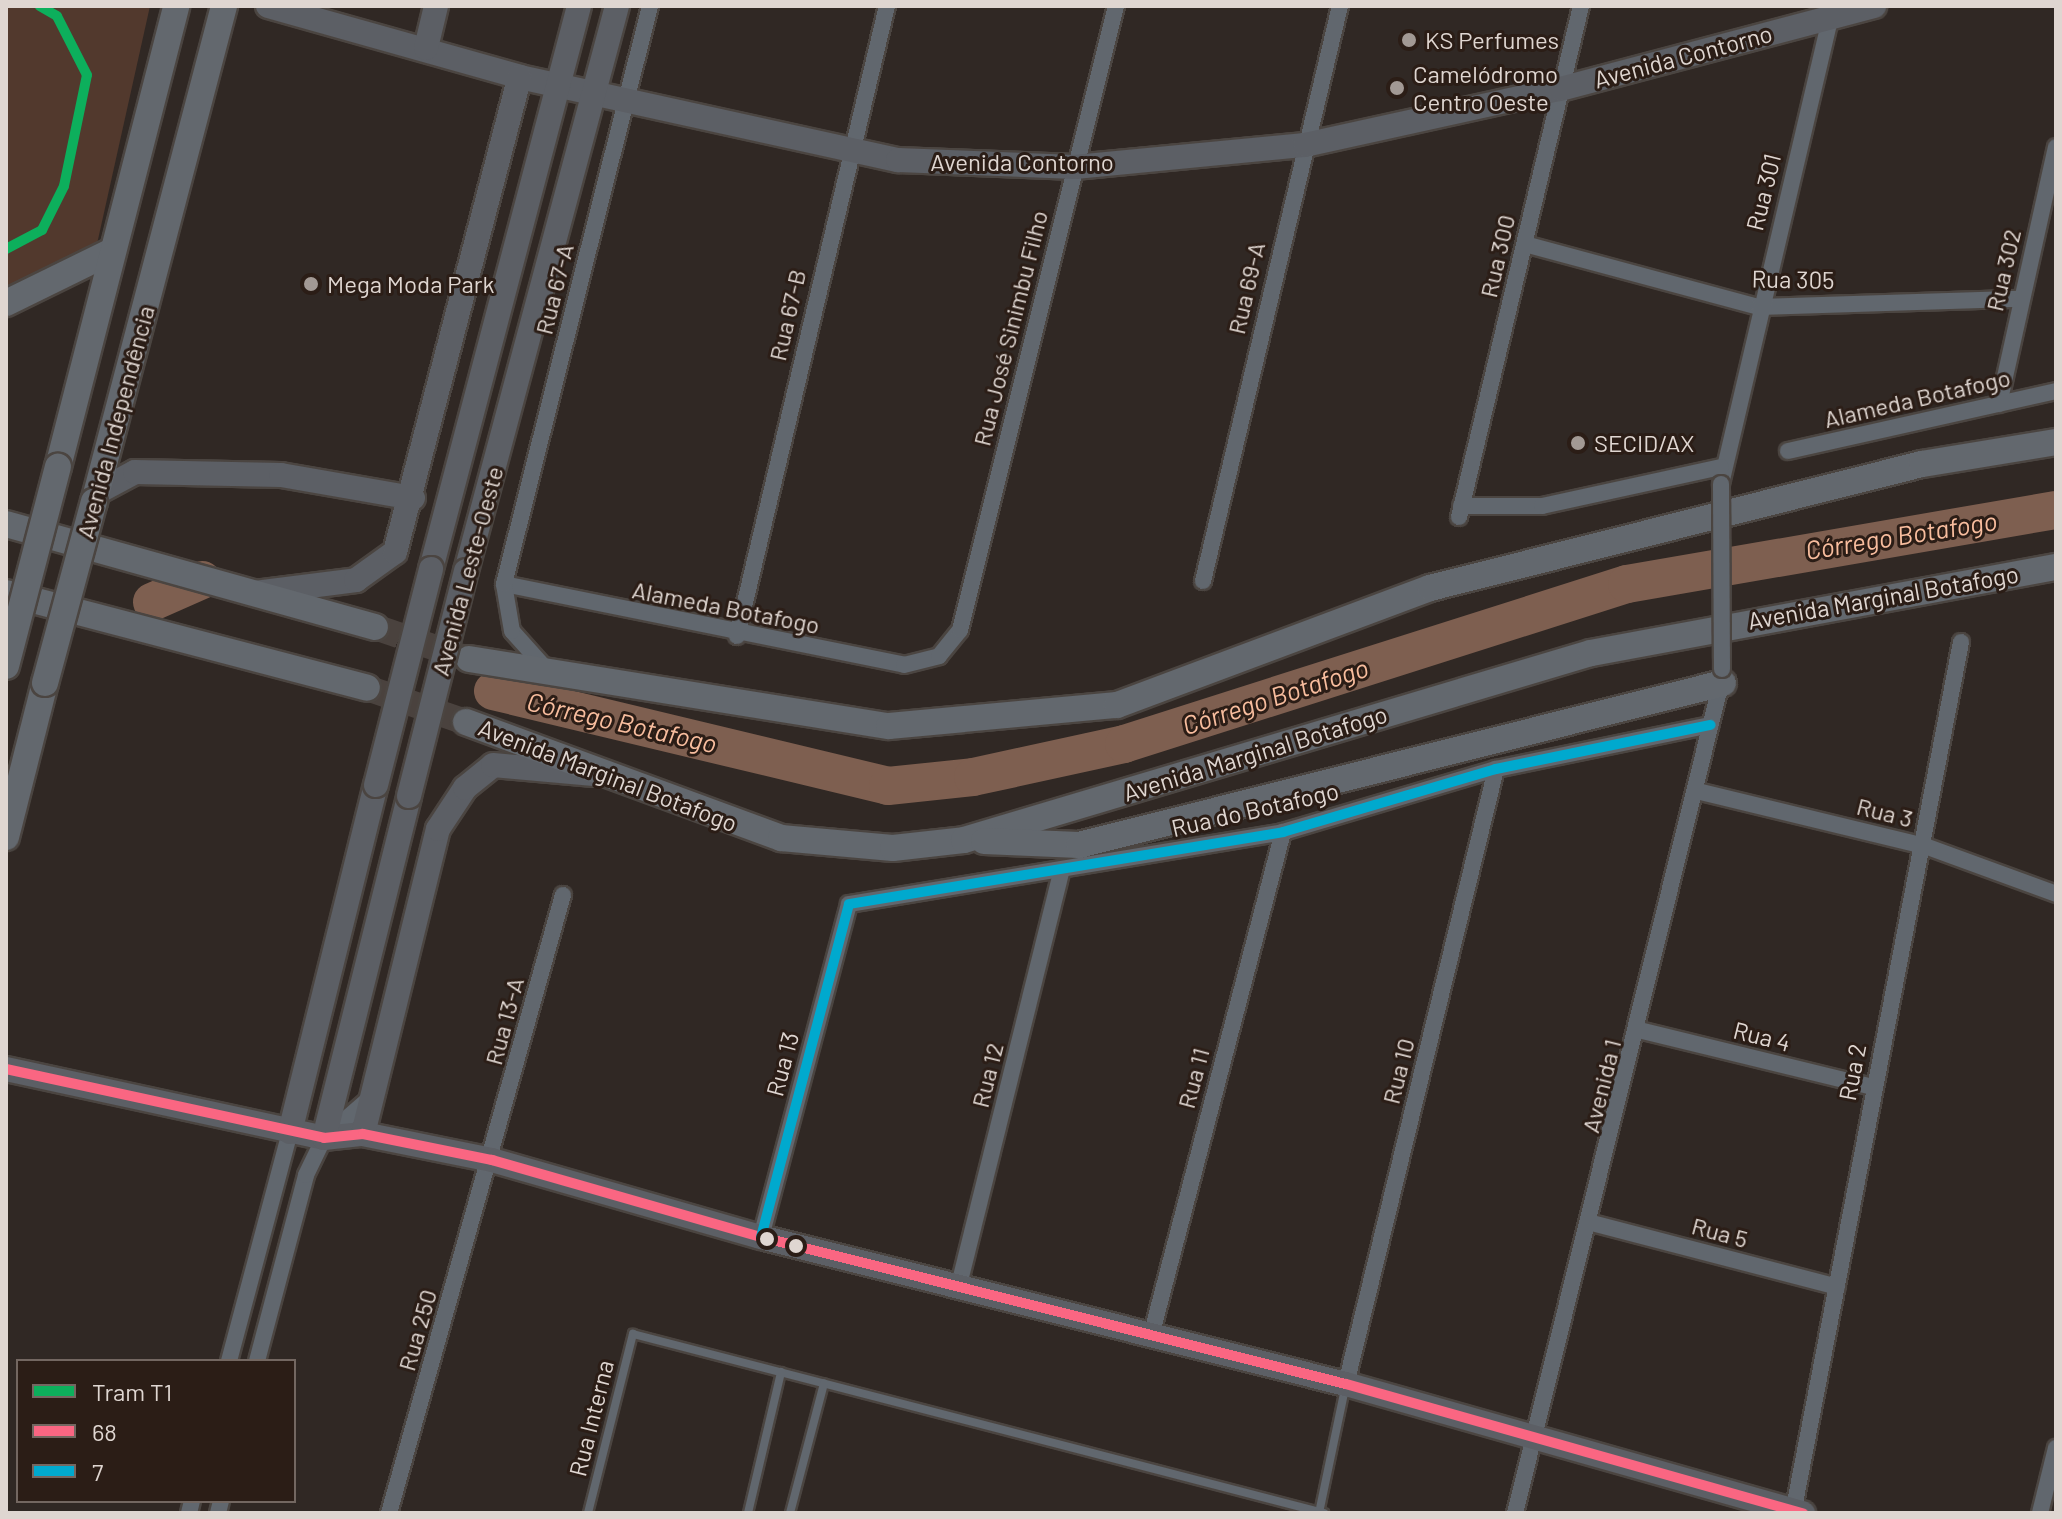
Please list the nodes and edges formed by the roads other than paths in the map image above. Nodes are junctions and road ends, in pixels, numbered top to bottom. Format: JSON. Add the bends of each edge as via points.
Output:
{"nodes":[{"id":1,"x":176,"y":6,"type":"edge"},
{"id":2,"x":224,"y":6,"type":"edge"},
{"id":3,"x":268,"y":6,"type":"edge"},
{"id":4,"x":436,"y":6,"type":"edge"},
{"id":5,"x":579,"y":6,"type":"edge"},
{"id":6,"x":887,"y":6,"type":"edge"},
{"id":7,"x":1116,"y":6,"type":"edge"},
{"id":8,"x":1340,"y":6,"type":"edge"},
{"id":9,"x":1581,"y":6,"type":"edge"},
{"id":10,"x":1874,"y":6,"type":"edge"},
{"id":11,"x":617,"y":8,"type":"edge"},
{"id":12,"x":1832,"y":12,"type":"edge"},
{"id":13,"x":648,"y":13,"type":"edge"},
{"id":14,"x":426,"y":48,"type":"junction"},
{"id":15,"x":520,"y":77,"type":"junction"},
{"id":16,"x":560,"y":85,"type":"junction"},
{"id":17,"x":1560,"y":89,"type":"junction"},
{"id":18,"x":593,"y":92,"type":"junction"},
{"id":19,"x":627,"y":96,"type":"junction"},
{"id":20,"x":851,"y":145,"type":"junction"},
{"id":21,"x":1305,"y":145,"type":"junction"},
{"id":22,"x":2056,"y":147,"type":"edge"},
{"id":23,"x":1075,"y":167,"type":"junction"},
{"id":24,"x":531,"y":180,"type":"junction"},
{"id":25,"x":485,"y":227,"type":"junction"},
{"id":26,"x":1525,"y":244,"type":"junction"},
{"id":27,"x":112,"y":251,"type":"junction"},
{"id":28,"x":2020,"y":299,"type":"junction"},
{"id":29,"x":6,"y":303,"type":"edge"},
{"id":30,"x":1759,"y":307,"type":"junction"},
{"id":31,"x":2056,"y":391,"type":"edge"},
{"id":32,"x":1999,"y":404,"type":"junction"},
{"id":33,"x":2056,"y":442,"type":"edge"},
{"id":34,"x":1788,"y":451,"type":"dead end"},
{"id":35,"x":1721,"y":476,"type":"junction"},
{"id":36,"x":95,"y":498,"type":"junction"},
{"id":37,"x":413,"y":498,"type":"junction"},
{"id":38,"x":6,"y":524,"type":"edge"},
{"id":39,"x":2056,"y":567,"type":"edge"},
{"id":40,"x":1203,"y":581,"type":"dead end"},
{"id":41,"x":504,"y":584,"type":"junction"},
{"id":42,"x":6,"y":593,"type":"edge"},
{"id":43,"x":252,"y":594,"type":"junction"},
{"id":44,"x":375,"y":627,"type":"tunnel mouth"},
{"id":45,"x":737,"y":636,"type":"junction"},
{"id":46,"x":1961,"y":642,"type":"dead end"},
{"id":47,"x":939,"y":656,"type":"joint"},
{"id":48,"x":469,"y":659,"type":"tunnel mouth"},
{"id":49,"x":6,"y":666,"type":"edge"},
{"id":50,"x":548,"y":672,"type":"junction"},
{"id":51,"x":1722,"y":676,"type":"junction"},
{"id":52,"x":367,"y":688,"type":"tunnel mouth"},
{"id":53,"x":466,"y":722,"type":"tunnel mouth"},
{"id":54,"x":1711,"y":725,"type":"junction"},
{"id":55,"x":1496,"y":769,"type":"junction"},
{"id":56,"x":594,"y":774,"type":"junction"},
{"id":57,"x":1697,"y":791,"type":"junction"},
{"id":58,"x":1283,"y":832,"type":"junction"},
{"id":59,"x":6,"y":837,"type":"edge"},
{"id":60,"x":964,"y":840,"type":"junction"},
{"id":61,"x":1925,"y":846,"type":"junction"},
{"id":62,"x":1061,"y":873,"type":"junction"},
{"id":63,"x":2056,"y":894,"type":"edge"},
{"id":64,"x":563,"y":895,"type":"dead end"},
{"id":65,"x":849,"y":904,"type":"joint"},
{"id":66,"x":1639,"y":1030,"type":"junction"},
{"id":67,"x":6,"y":1069,"type":"edge"},
{"id":68,"x":1873,"y":1087,"type":"junction"},
{"id":69,"x":371,"y":1097,"type":"junction"},
{"id":70,"x":290,"y":1132,"type":"junction"},
{"id":71,"x":363,"y":1134,"type":"junction"},
{"id":72,"x":324,"y":1138,"type":"junction"},
{"id":73,"x":492,"y":1160,"type":"junction"},
{"id":74,"x":1592,"y":1223,"type":"junction"},
{"id":75,"x":761,"y":1237,"type":"junction"},
{"id":76,"x":1837,"y":1287,"type":"junction"},
{"id":77,"x":958,"y":1289,"type":"junction"},
{"id":78,"x":1151,"y":1336,"type":"junction"},
{"id":79,"x":230,"y":1359,"type":"edge"},
{"id":80,"x":258,"y":1359,"type":"edge"},
{"id":81,"x":781,"y":1372,"type":"junction"},
{"id":82,"x":824,"y":1383,"type":"junction"},
{"id":83,"x":1346,"y":1384,"type":"junction"},
{"id":84,"x":1532,"y":1438,"type":"junction"},
{"id":85,"x":2056,"y":1448,"type":"edge"},
{"id":86,"x":1797,"y":1512,"type":"edge"},
{"id":87,"x":389,"y":1513,"type":"edge"},
{"id":88,"x":588,"y":1513,"type":"edge"},
{"id":89,"x":748,"y":1513,"type":"edge"},
{"id":90,"x":790,"y":1513,"type":"edge"},
{"id":91,"x":1321,"y":1513,"type":"edge"},
{"id":92,"x":1515,"y":1513,"type":"edge"},
{"id":93,"x":2040,"y":1513,"type":"edge"}],
"edges":[{"from":1,"to":27,"type":"main road","name":"Avenida Independência"},
{"from":2,"to":36,"type":"main road","name":"Avenida Independência"},
{"from":3,"to":14,"type":"main road","name":"Avenida Contorno"},
{"from":4,"to":14,"type":"main road"},
{"from":5,"to":16,"type":"main road","name":"Avenida Leste-Oeste"},
{"from":6,"to":20,"type":"street","name":"Rua 67-B"},
{"from":7,"to":23,"type":"street","name":"Rua José Sinimbu Filho"},
{"from":8,"to":21,"type":"street","name":"Rua 69-A"},
{"from":9,"to":17,"type":"street","name":"Rua 300"},
{"from":10,"to":12,"type":"main road","name":"Avenida Contorno"},
{"from":11,"to":13,"type":"street"},
{"from":11,"to":18,"type":"main road","name":"Avenida Leste-Oeste"},
{"from":12,"to":17,"type":"main road","name":"Avenida Contorno"},
{"from":12,"to":30,"type":"street","name":"Rua 301"},
{"from":13,"to":19,"type":"street","name":"Rua 67-A"},
{"from":14,"to":15,"type":"main road","name":"Avenida Contorno"},
{"from":15,"to":16,"type":"main road","name":"Avenida Contorno"},
{"from":15,"to":25,"type":"main road"},
{"from":16,"to":18,"type":"main road","name":"Avenida Contorno"},
{"from":16,"to":24,"type":"main road","name":"Avenida Leste-Oeste"},
{"from":17,"to":21,"type":"main road","name":"Avenida Contorno"},
{"from":17,"to":26,"type":"street","name":"Rua 300"},
{"from":18,"to":19,"type":"main road","name":"Avenida Contorno"},
{"from":18,"to":72,"type":"main road","name":"Avenida Leste-Oeste","bridge":true},
{"from":19,"to":20,"type":"main road","name":"Avenida Contorno"},
{"from":19,"to":41,"type":"street","name":"Rua 67-A"},
{"from":20,"to":23,"type":"main road","name":"Avenida Contorno","via":[[898,160]]},
{"from":20,"to":45,"type":"street","name":"Rua 67-B"},
{"from":21,"to":23,"type":"main road","name":"Avenida Contorno"},
{"from":21,"to":40,"type":"street","name":"Rua 69-A"},
{"from":22,"to":28,"type":"street","name":"Rua 302"},
{"from":23,"to":47,"type":"street","name":"Rua José Sinimbu Filho","via":[[960,630]]},
{"from":24,"to":25,"type":"main road"},
{"from":24,"to":70,"type":"main road","name":"Avenida Leste-Oeste","bridge":true},
{"from":25,"to":37,"type":"main road"},
{"from":26,"to":30,"type":"street","name":"Rua 305"},
{"from":26,"to":35,"type":"street","name":"Rua 300","via":[[1460,512],[1542,506]]},
{"from":27,"to":29,"type":"main road"},
{"from":27,"to":49,"type":"main road","name":"Avenida Independência","bridge":true},
{"from":28,"to":30,"type":"street","name":"Rua 305"},
{"from":28,"to":32,"type":"street","name":"Rua 302"},
{"from":30,"to":35,"type":"street","name":"Rua 301"},
{"from":31,"to":32,"type":"street","name":"Alameda Botafogo"},
{"from":32,"to":34,"type":"street","name":"Alameda Botafogo"},
{"from":33,"to":50,"type":"main road","via":[[1922,464],[1430,588],[1117,705],[889,726]]},
{"from":35,"to":51,"type":"street","name":"Rua 301","bridge":true},
{"from":36,"to":37,"type":"main road","via":[[135,472],[281,475]]},
{"from":36,"to":59,"type":"main road","name":"Avenida Independência","bridge":true},
{"from":37,"to":43,"type":"main road","via":[[395,552],[356,580]]},
{"from":38,"to":43,"type":"main road"},
{"from":39,"to":60,"type":"main road","name":"Avenida Marginal Botafogo","via":[[1591,653]]},
{"from":41,"to":45,"type":"street","name":"Alameda Botafogo"},
{"from":41,"to":50,"type":"street","via":[[512,631]]},
{"from":42,"to":52,"type":"main road"},
{"from":43,"to":44,"type":"main road"},
{"from":45,"to":47,"type":"street","name":"Alameda Botafogo","via":[[904,665]]},
{"from":46,"to":61,"type":"street","name":"Rua 2"},
{"from":48,"to":50,"type":"main road"},
{"from":51,"to":54,"type":"street","name":"Avenida 1"},
{"from":51,"to":60,"type":"main road","via":[[1079,845]]},
{"from":53,"to":56,"type":"main road","name":"Avenida Marginal Botafogo"},
{"from":54,"to":55,"type":"street","name":"Rua do Botafogo"},
{"from":54,"to":57,"type":"street","name":"Avenida 1"},
{"from":55,"to":58,"type":"street","name":"Rua do Botafogo"},
{"from":55,"to":83,"type":"street","name":"Rua 10"},
{"from":56,"to":60,"type":"main road","name":"Avenida Marginal Botafogo","via":[[781,838],[893,848]]},
{"from":56,"to":69,"type":"main road","via":[[493,765],[465,788],[438,829]]},
{"from":57,"to":61,"type":"street","name":"Rua 3"},
{"from":57,"to":66,"type":"street","name":"Avenida 1"},
{"from":58,"to":62,"type":"street","name":"Rua do Botafogo"},
{"from":58,"to":78,"type":"street","name":"Rua 11"},
{"from":61,"to":63,"type":"street","name":"Rua 3"},
{"from":61,"to":68,"type":"street","name":"Rua 2"},
{"from":62,"to":65,"type":"street","name":"Rua do Botafogo"},
{"from":62,"to":77,"type":"street","name":"Rua 12"},
{"from":64,"to":73,"type":"street","name":"Rua 13-A"},
{"from":65,"to":75,"type":"street","name":"Rua 13"},
{"from":66,"to":68,"type":"street","name":"Rua 4"},
{"from":66,"to":74,"type":"street","name":"Avenida 1"},
{"from":67,"to":70,"type":"main road"},
{"from":68,"to":76,"type":"street","name":"Rua 2"},
{"from":69,"to":71,"type":"main road"},
{"from":69,"to":72,"type":"street"},
{"from":70,"to":72,"type":"main road"},
{"from":70,"to":79,"type":"street"},
{"from":71,"to":72,"type":"main road"},
{"from":71,"to":73,"type":"main road"},
{"from":72,"to":80,"type":"street","via":[[306,1175]]},
{"from":73,"to":75,"type":"main road"},
{"from":73,"to":87,"type":"street","name":"Rua 250"},
{"from":74,"to":76,"type":"street","name":"Rua 5"},
{"from":74,"to":84,"type":"street","name":"Avenida 1"},
{"from":75,"to":77,"type":"main road"},
{"from":76,"to":86,"type":"street","name":"Rua 2"},
{"from":77,"to":78,"type":"main road"},
{"from":78,"to":83,"type":"main road"},
{"from":81,"to":82,"type":"lane"},
{"from":81,"to":88,"type":"lane","name":"Rua Interna","via":[[633,1334]]},
{"from":81,"to":89,"type":"lane"},
{"from":82,"to":90,"type":"lane"},
{"from":82,"to":91,"type":"lane"},
{"from":83,"to":84,"type":"main road"},
{"from":83,"to":91,"type":"lane"},
{"from":84,"to":86,"type":"main road"},
{"from":84,"to":92,"type":"street","name":"Avenida 1"},
{"from":85,"to":93,"type":"street"}]}
